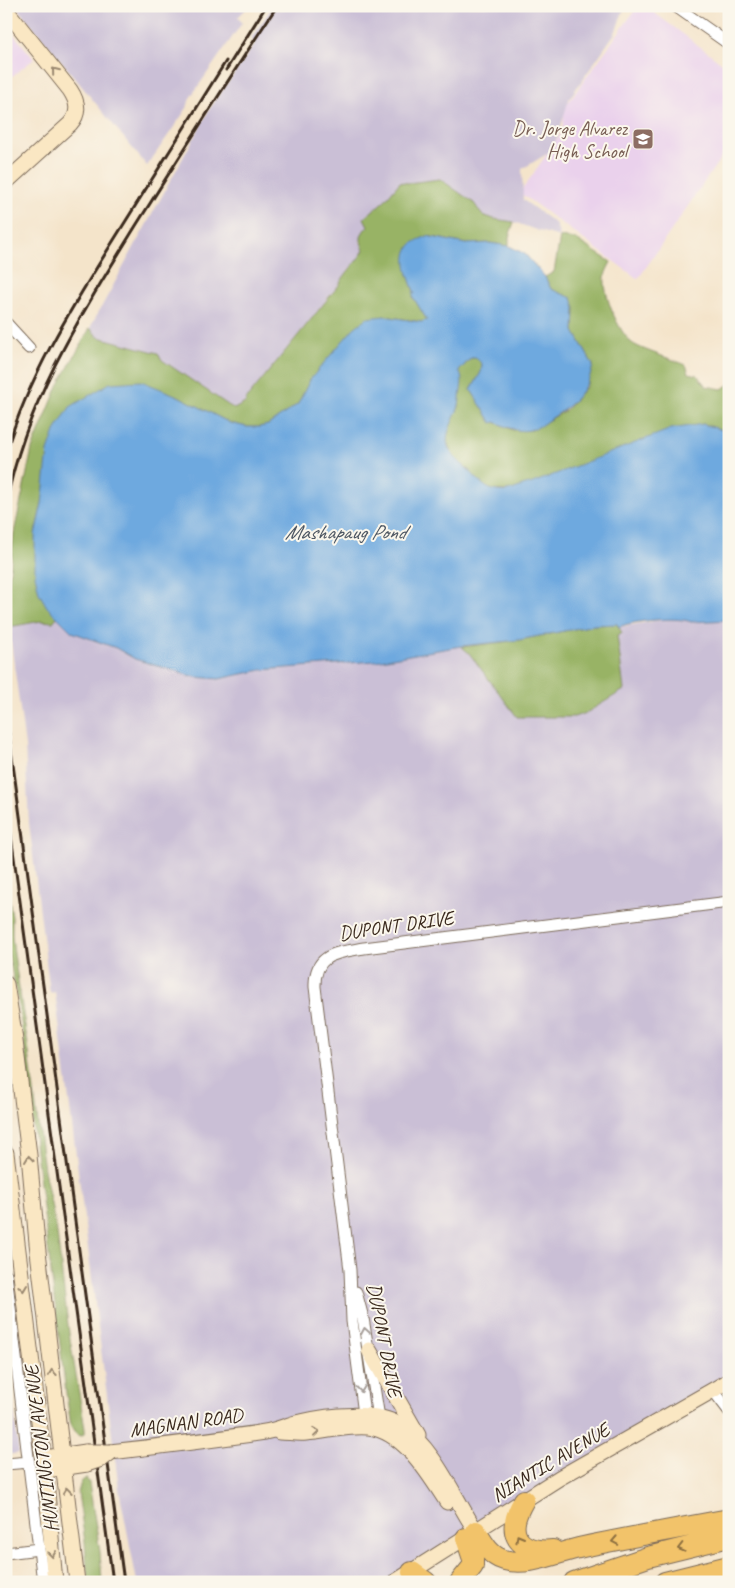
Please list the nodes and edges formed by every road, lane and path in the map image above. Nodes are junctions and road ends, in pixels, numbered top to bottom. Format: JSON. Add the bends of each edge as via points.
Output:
{"nodes":[{"id":1,"x":676,"y":6,"type":"edge"},
{"id":2,"x":6,"y":10,"type":"edge"},
{"id":3,"x":729,"y":44,"type":"edge"},
{"id":4,"x":9,"y":174,"type":"edge"},
{"id":5,"x":6,"y":323,"type":"edge"},
{"id":6,"x":29,"y":348,"type":"dead end"},
{"id":7,"x":729,"y":902,"type":"edge"},
{"id":8,"x":6,"y":984,"type":"edge"},
{"id":9,"x":6,"y":1153,"type":"edge"},
{"id":10,"x":350,"y":1270,"type":"junction"},
{"id":11,"x":7,"y":1281,"type":"edge"},
{"id":12,"x":368,"y":1350,"type":"junction"},
{"id":13,"x":18,"y":1375,"type":"junction"},
{"id":14,"x":6,"y":1376,"type":"edge"},
{"id":15,"x":729,"y":1381,"type":"edge"},
{"id":16,"x":713,"y":1390,"type":"junction"},
{"id":17,"x":729,"y":1411,"type":"edge"},
{"id":18,"x":58,"y":1421,"type":"junction"},
{"id":19,"x":365,"y":1421,"type":"junction"},
{"id":20,"x":381,"y":1424,"type":"junction"},
{"id":21,"x":86,"y":1458,"type":"junction"},
{"id":22,"x":63,"y":1462,"type":"junction"},
{"id":23,"x":428,"y":1462,"type":"junction"},
{"id":24,"x":39,"y":1463,"type":"junction"},
{"id":25,"x":6,"y":1464,"type":"edge"},
{"id":26,"x":524,"y":1500,"type":"junction"},
{"id":27,"x":729,"y":1519,"type":"edge"},
{"id":28,"x":471,"y":1534,"type":"junction"},
{"id":29,"x":729,"y":1537,"type":"edge"},
{"id":30,"x":580,"y":1548,"type":"junction"},
{"id":31,"x":39,"y":1549,"type":"junction"},
{"id":32,"x":6,"y":1553,"type":"edge"},
{"id":33,"x":729,"y":1566,"type":"edge"},
{"id":34,"x":411,"y":1579,"type":"edge"},
{"id":35,"x":43,"y":1582,"type":"edge"},
{"id":36,"x":55,"y":1582,"type":"edge"},
{"id":37,"x":77,"y":1582,"type":"edge"},
{"id":38,"x":460,"y":1582,"type":"edge"},
{"id":39,"x":574,"y":1582,"type":"edge"},
{"id":40,"x":665,"y":1582,"type":"edge"}],
"edges":[{"from":1,"to":3,"type":"street"},
{"from":4,"to":2,"type":"street","one_way":true,"via":[[70,124],[76,113],[76,100]]},
{"from":5,"to":6,"type":"street"},
{"from":7,"to":10,"type":"street","name":"DUPONT DRIVE","via":[[364,948],[338,953],[324,960],[316,973],[315,987]]},
{"from":18,"to":8,"type":"street","name":"HUNTINGTON AVENUE","one_way":true,"via":[[36,1243],[29,1155]]},
{"from":9,"to":24,"type":"street","name":"HUNTINGTON AVENUE","one_way":true},
{"from":12,"to":10,"type":"street","name":"DUPONT DRIVE","one_way":true},
{"from":10,"to":19,"type":"street","name":"DUPONT DRIVE","one_way":true,"via":[[352,1321]]},
{"from":11,"to":13,"type":"street","name":"HUNTINGTON AVENUE"},
{"from":12,"to":20,"type":"street","name":"DUPONT DRIVE"},
{"from":12,"to":23,"type":"street"},
{"from":13,"to":14,"type":"street"},
{"from":13,"to":24,"type":"street","name":"HUNTINGTON AVENUE"},
{"from":15,"to":16,"type":"street","name":"NIANTIC AVENUE"},
{"from":16,"to":17,"type":"street"},
{"from":16,"to":26,"type":"street","name":"NIANTIC AVENUE"},
{"from":18,"to":21,"type":"street"},
{"from":18,"to":22,"type":"street","name":"HUNTINGTON AVENUE"},
{"from":19,"to":20,"type":"street","name":"MAGNAN ROAD"},
{"from":19,"to":21,"type":"street","name":"MAGNAN ROAD","bridge":true,"via":[[304,1433],[267,1431],[111,1452],[102,1459]]},
{"from":20,"to":23,"type":"street","name":"MAGNAN ROAD","via":[[396,1440]]},
{"from":21,"to":22,"type":"street","name":"MAGNAN ROAD"},
{"from":22,"to":24,"type":"street","name":"MAGNAN ROAD"},
{"from":37,"to":22,"type":"street","name":"HUNTINGTON AVENUE","one_way":true},
{"from":23,"to":28,"type":"street","via":[[459,1522]]},
{"from":24,"to":25,"type":"street"},
{"from":24,"to":31,"type":"street","name":"HUNTINGTON AVENUE"},
{"from":24,"to":36,"type":"street","name":"HUNTINGTON AVENUE","one_way":true},
{"from":26,"to":28,"type":"street","name":"NIANTIC AVENUE"},
{"from":30,"to":26,"type":"highway","one_way":true,"via":[[537,1551],[522,1544],[516,1534],[515,1523]]},
{"from":27,"to":30,"type":"highway","one_way":true},
{"from":28,"to":30,"type":"highway","via":[[491,1553],[507,1560],[527,1561]]},
{"from":28,"to":34,"type":"street","name":"NIANTIC AVENUE"},
{"from":28,"to":38,"type":"highway","via":[[473,1566]]},
{"from":29,"to":39,"type":"highway","one_way":true,"via":[[648,1557]]},
{"from":31,"to":32,"type":"street"},
{"from":31,"to":35,"type":"street","name":"HUNTINGTON AVENUE"},
{"from":33,"to":40,"type":"highway"}]}
